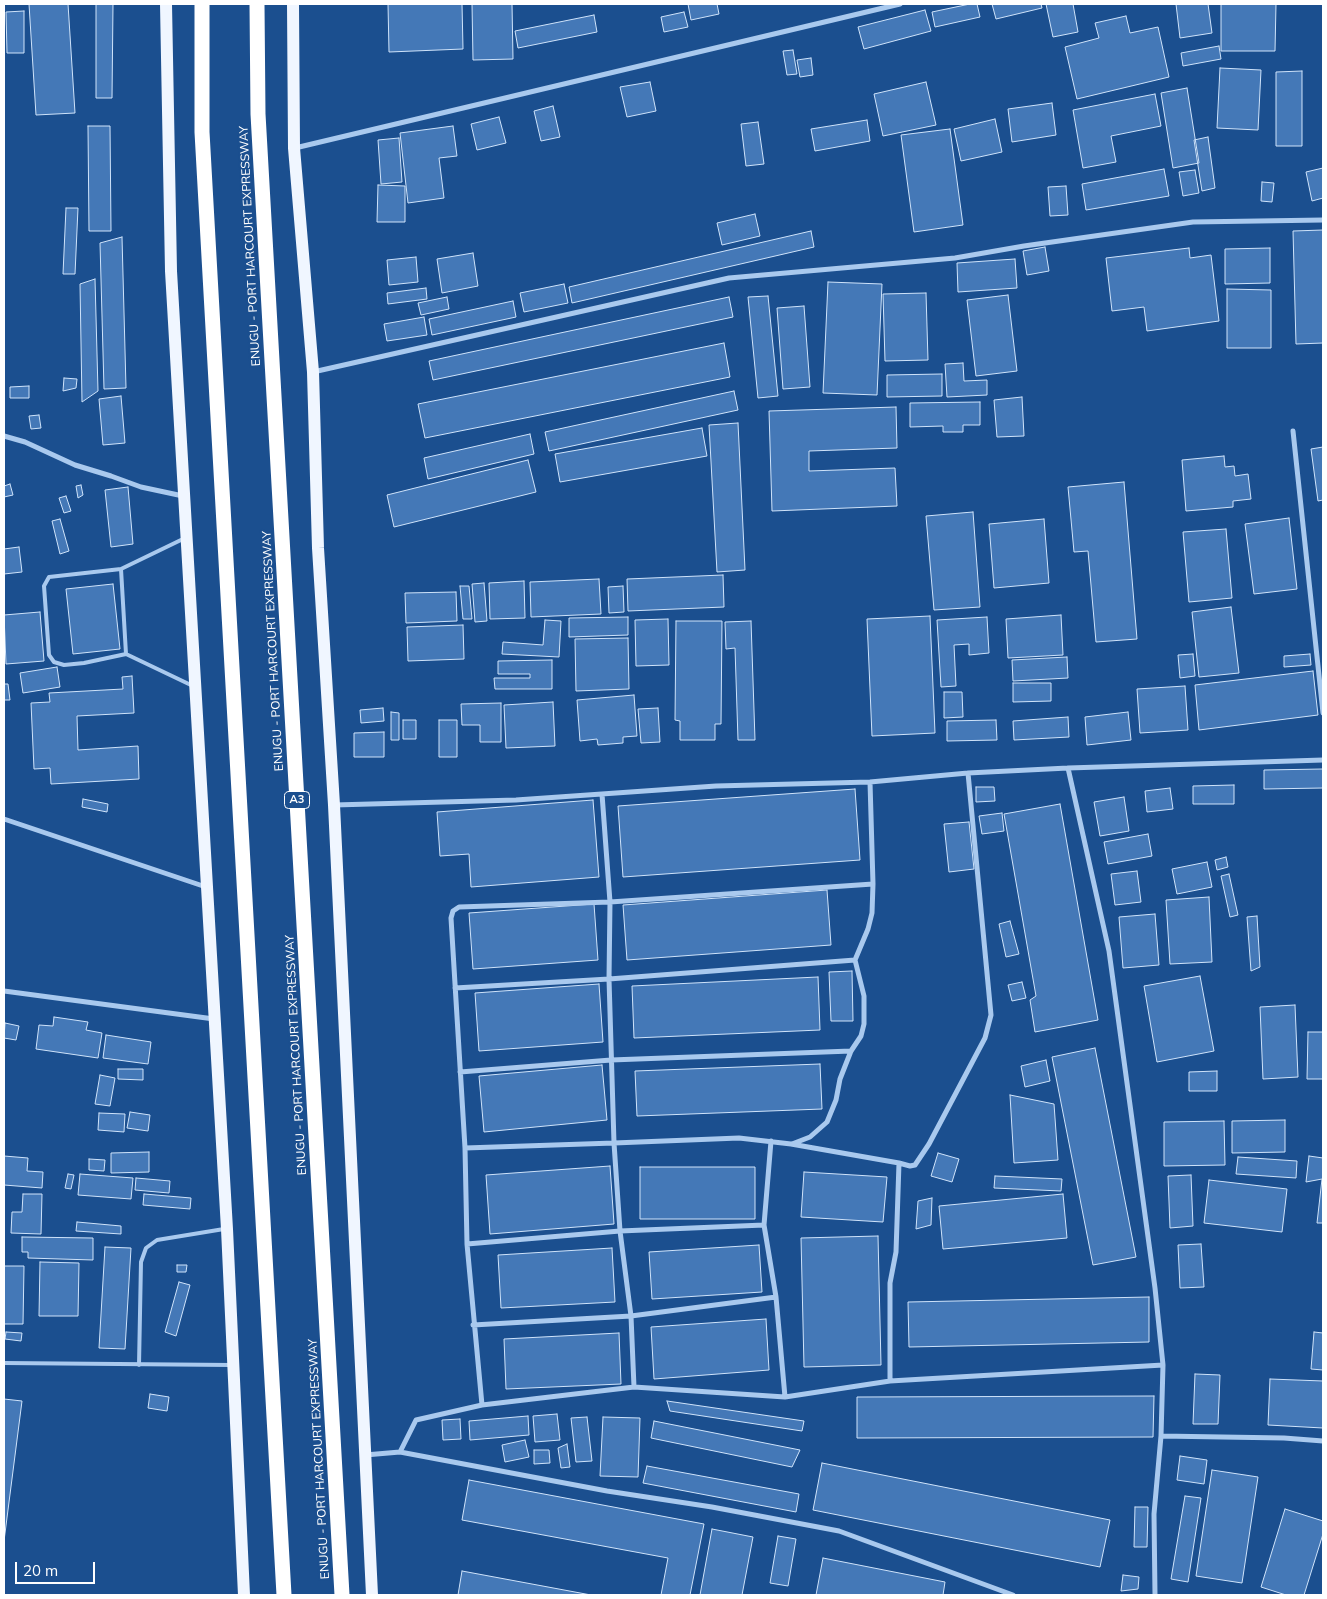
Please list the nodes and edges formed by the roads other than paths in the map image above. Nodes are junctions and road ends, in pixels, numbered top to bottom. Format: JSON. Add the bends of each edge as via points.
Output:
{"nodes":[{"id":1,"x":166,"y":4,"type":"edge"},
{"id":2,"x":202,"y":4,"type":"edge"},
{"id":3,"x":257,"y":4,"type":"edge"},
{"id":4,"x":293,"y":4,"type":"edge"},
{"id":5,"x":900,"y":4,"type":"edge"},
{"id":6,"x":294,"y":148,"type":"junction"},
{"id":7,"x":1323,"y":220,"type":"edge"},
{"id":8,"x":313,"y":372,"type":"junction"},
{"id":9,"x":1294,"y":431,"type":"dead end"},
{"id":10,"x":4,"y":436,"type":"edge"},
{"id":11,"x":184,"y":497,"type":"junction"},
{"id":12,"x":186,"y":538,"type":"junction"},
{"id":13,"x":121,"y":569,"type":"junction"},
{"id":14,"x":126,"y":654,"type":"junction"},
{"id":15,"x":195,"y":687,"type":"junction"},
{"id":16,"x":1323,"y":713,"type":"edge"},
{"id":17,"x":1323,"y":760,"type":"edge"},
{"id":18,"x":1068,"y":768,"type":"junction"},
{"id":19,"x":968,"y":773,"type":"junction"},
{"id":20,"x":870,"y":782,"type":"junction"},
{"id":21,"x":602,"y":794,"type":"junction"},
{"id":22,"x":334,"y":805,"type":"junction"},
{"id":23,"x":4,"y":820,"type":"edge"},
{"id":24,"x":872,"y":884,"type":"junction"},
{"id":25,"x":206,"y":887,"type":"junction"},
{"id":26,"x":610,"y":902,"type":"junction"},
{"id":27,"x":855,"y":960,"type":"junction"},
{"id":28,"x":608,"y":979,"type":"junction"},
{"id":29,"x":455,"y":988,"type":"junction"},
{"id":30,"x":4,"y":991,"type":"edge"},
{"id":31,"x":214,"y":1019,"type":"junction"},
{"id":32,"x":851,"y":1050,"type":"junction"},
{"id":33,"x":611,"y":1060,"type":"junction"},
{"id":34,"x":460,"y":1072,"type":"junction"},
{"id":35,"x":771,"y":1141,"type":"junction"},
{"id":36,"x":614,"y":1144,"type":"junction"},
{"id":37,"x":791,"y":1144,"type":"junction"},
{"id":38,"x":465,"y":1148,"type":"junction"},
{"id":39,"x":899,"y":1163,"type":"junction"},
{"id":40,"x":764,"y":1225,"type":"junction"},
{"id":41,"x":227,"y":1229,"type":"junction"},
{"id":42,"x":620,"y":1231,"type":"junction"},
{"id":43,"x":467,"y":1244,"type":"junction"},
{"id":44,"x":776,"y":1297,"type":"junction"},
{"id":45,"x":631,"y":1316,"type":"junction"},
{"id":46,"x":473,"y":1325,"type":"junction"},
{"id":47,"x":4,"y":1362,"type":"edge"},
{"id":48,"x":139,"y":1365,"type":"junction"},
{"id":49,"x":233,"y":1365,"type":"junction"},
{"id":50,"x":1162,"y":1365,"type":"junction"},
{"id":51,"x":890,"y":1381,"type":"junction"},
{"id":52,"x":634,"y":1387,"type":"junction"},
{"id":53,"x":785,"y":1397,"type":"junction"},
{"id":54,"x":482,"y":1405,"type":"junction"},
{"id":55,"x":1161,"y":1436,"type":"junction"},
{"id":56,"x":1323,"y":1441,"type":"edge"},
{"id":57,"x":400,"y":1452,"type":"junction"},
{"id":58,"x":364,"y":1455,"type":"junction"},
{"id":59,"x":244,"y":1595,"type":"edge"},
{"id":60,"x":284,"y":1595,"type":"edge"},
{"id":61,"x":342,"y":1595,"type":"edge"},
{"id":62,"x":372,"y":1595,"type":"edge"},
{"id":63,"x":1012,"y":1595,"type":"edge"},
{"id":64,"x":1155,"y":1595,"type":"edge"}],
"edges":[{"from":1,"to":11,"type":"main road","via":[[171,271]]},
{"from":2,"to":60,"type":"highway","via":[[202,132]]},
{"from":3,"to":61,"type":"highway","name":"ENUGU - PORT HARCOURT EXPRESSWAY","number":"A3","via":[[258,114]]},
{"from":4,"to":6,"type":"main road"},
{"from":5,"to":6,"type":"street"},
{"from":6,"to":8,"type":"main road"},
{"from":7,"to":8,"type":"street","via":[[1193,222],[955,258],[728,278]]},
{"from":8,"to":22,"type":"main road","via":[[318,548]]},
{"from":9,"to":16,"type":"street"},
{"from":10,"to":11,"type":"street","via":[[75,465],[141,487]]},
{"from":11,"to":12,"type":"main road"},
{"from":12,"to":13,"type":"lane"},
{"from":12,"to":15,"type":"main road"},
{"from":13,"to":14,"type":"lane"},
{"from":13,"to":14,"type":"lane","via":[[48,577],[44,586],[49,655],[54,662],[64,665],[84,663]]},
{"from":14,"to":15,"type":"lane"},
{"from":15,"to":25,"type":"main road"},
{"from":17,"to":18,"type":"street"},
{"from":18,"to":19,"type":"street"},
{"from":18,"to":50,"type":"street","via":[[1110,951],[1155,1288]]},
{"from":19,"to":20,"type":"street"},
{"from":19,"to":39,"type":"street","via":[[991,1015],[985,1038],[918,1162],[910,1166]]},
{"from":20,"to":21,"type":"street","via":[[716,786]]},
{"from":20,"to":24,"type":"street"},
{"from":21,"to":22,"type":"street"},
{"from":21,"to":26,"type":"street"},
{"from":22,"to":58,"type":"main road"},
{"from":23,"to":25,"type":"street"},
{"from":24,"to":26,"type":"street"},
{"from":24,"to":27,"type":"street","via":[[872,912]]},
{"from":25,"to":31,"type":"main road"},
{"from":26,"to":28,"type":"street"},
{"from":26,"to":29,"type":"street","via":[[459,907],[451,918]]},
{"from":27,"to":28,"type":"street"},
{"from":27,"to":32,"type":"street","via":[[864,996],[864,1018],[861,1036]]},
{"from":28,"to":29,"type":"street"},
{"from":28,"to":33,"type":"street"},
{"from":29,"to":34,"type":"street"},
{"from":30,"to":31,"type":"street"},
{"from":31,"to":41,"type":"main road"},
{"from":32,"to":33,"type":"street"},
{"from":32,"to":37,"type":"street","via":[[827,1122],[810,1137]]},
{"from":33,"to":34,"type":"street"},
{"from":33,"to":36,"type":"street"},
{"from":34,"to":38,"type":"street"},
{"from":35,"to":36,"type":"street","via":[[739,1138]]},
{"from":35,"to":37,"type":"street"},
{"from":35,"to":40,"type":"street"},
{"from":36,"to":38,"type":"street"},
{"from":36,"to":42,"type":"street"},
{"from":37,"to":39,"type":"street"},
{"from":38,"to":43,"type":"street"},
{"from":39,"to":51,"type":"street","via":[[896,1252],[890,1283]]},
{"from":40,"to":42,"type":"street"},
{"from":40,"to":44,"type":"street"},
{"from":41,"to":48,"type":"lane","via":[[157,1240],[146,1248],[141,1262]]},
{"from":41,"to":49,"type":"main road"},
{"from":42,"to":43,"type":"street"},
{"from":42,"to":45,"type":"street"},
{"from":43,"to":46,"type":"street"},
{"from":44,"to":45,"type":"street"},
{"from":44,"to":53,"type":"street"},
{"from":45,"to":46,"type":"street"},
{"from":45,"to":52,"type":"street"},
{"from":46,"to":54,"type":"street"},
{"from":47,"to":48,"type":"lane"},
{"from":48,"to":49,"type":"lane"},
{"from":49,"to":59,"type":"main road"},
{"from":50,"to":51,"type":"street"},
{"from":50,"to":55,"type":"street"},
{"from":51,"to":53,"type":"street"},
{"from":52,"to":53,"type":"street"},
{"from":52,"to":54,"type":"street"},
{"from":54,"to":57,"type":"street","via":[[416,1420]]},
{"from":55,"to":56,"type":"street"},
{"from":55,"to":64,"type":"street","via":[[1154,1514]]},
{"from":57,"to":58,"type":"street"},
{"from":57,"to":63,"type":"street","via":[[839,1531]]},
{"from":58,"to":62,"type":"main road"}]}
